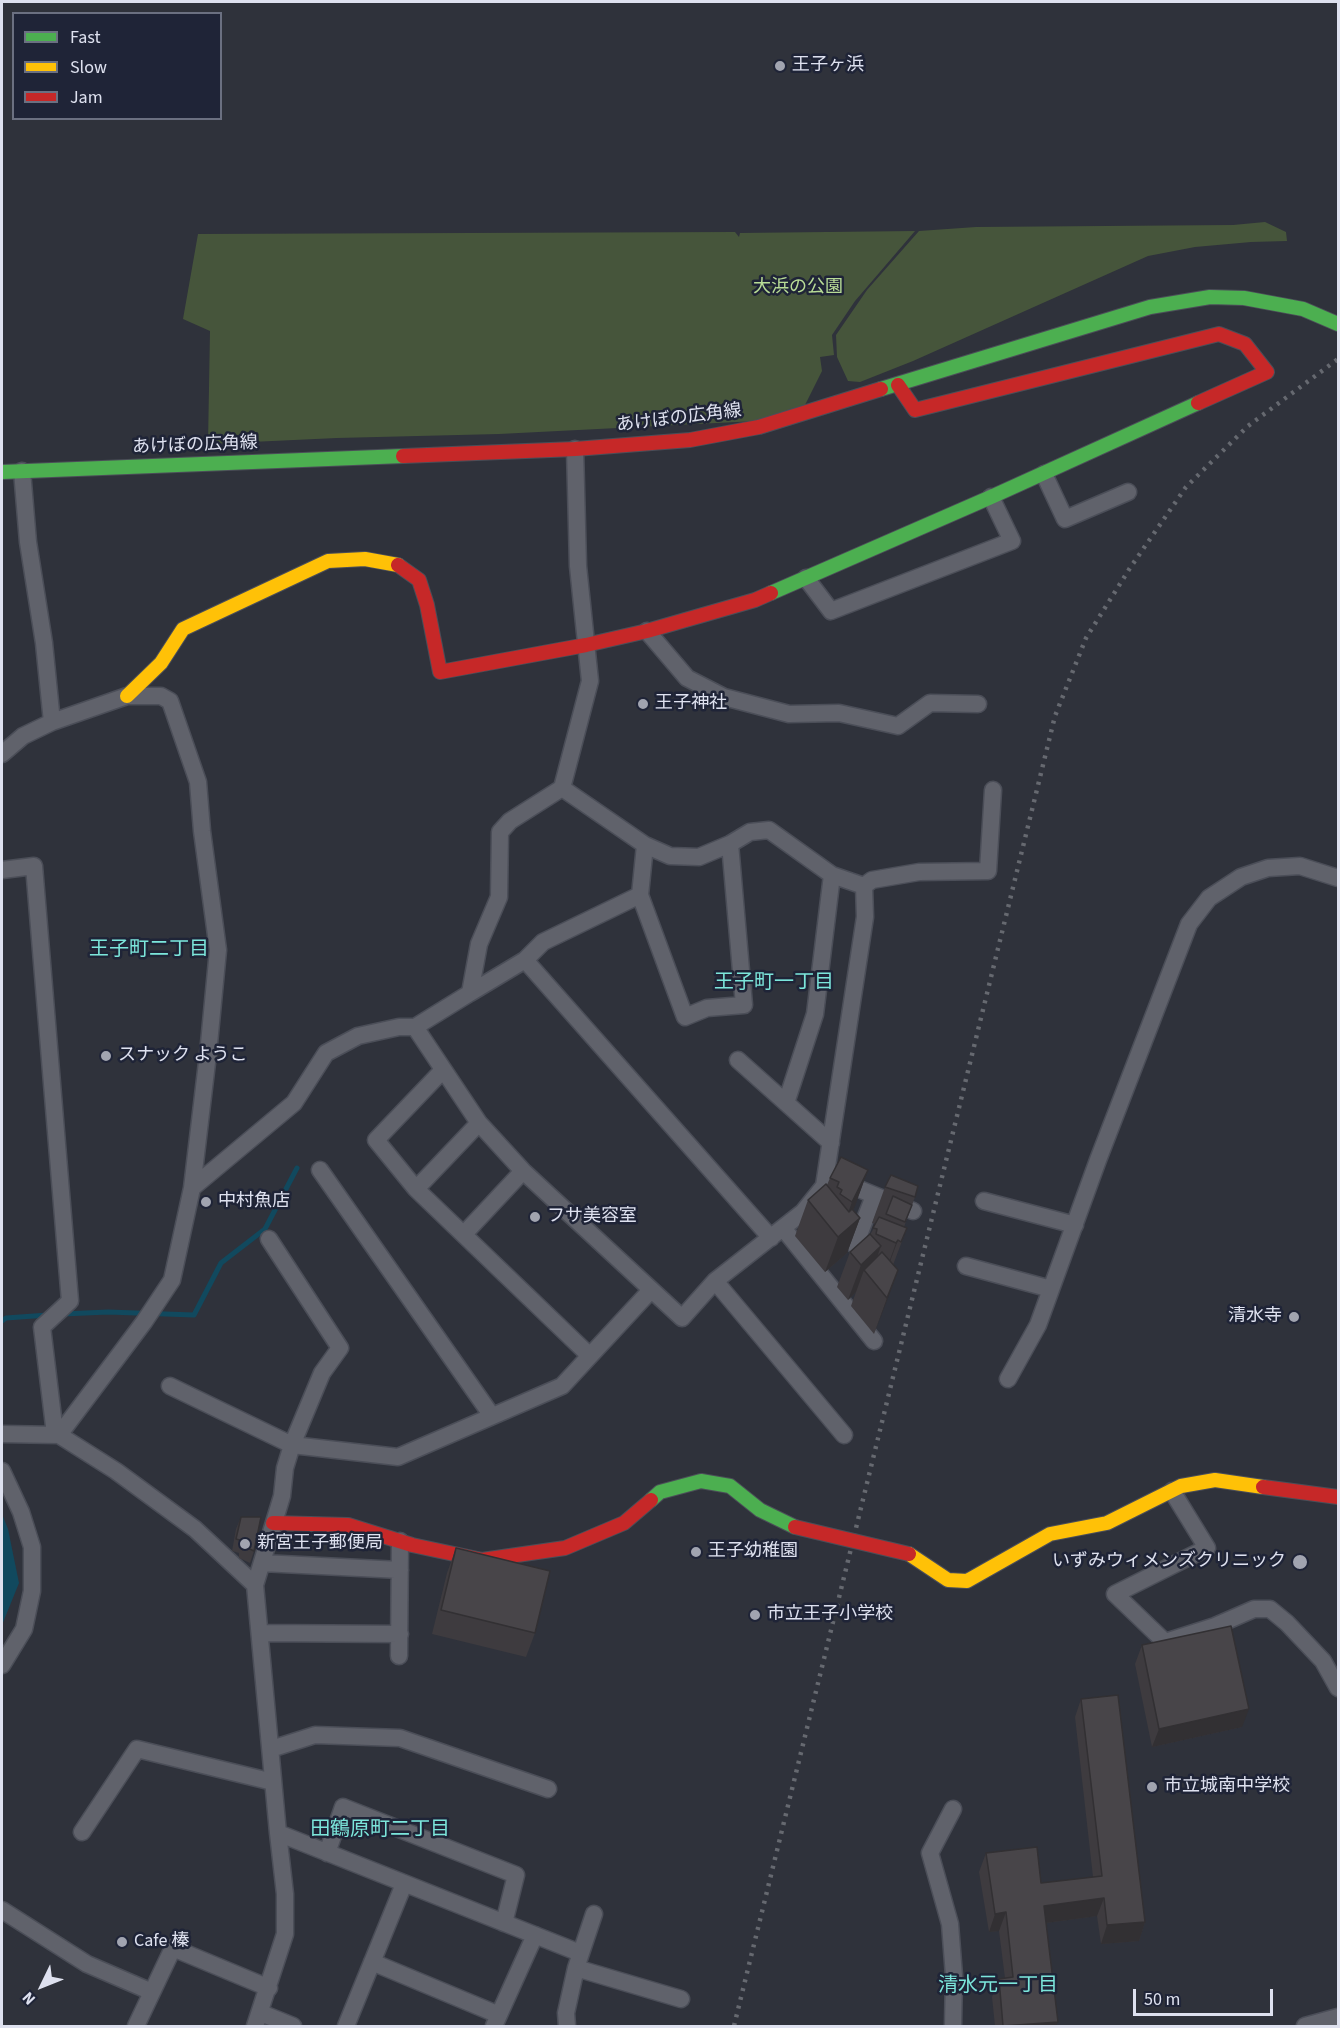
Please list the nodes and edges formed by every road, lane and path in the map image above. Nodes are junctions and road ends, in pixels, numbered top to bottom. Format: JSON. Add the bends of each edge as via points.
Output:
{"nodes":[{"id":1,"x":1338,"y":324,"type":"edge"},
{"id":2,"x":898,"y":385,"type":"junction"},
{"id":3,"x":575,"y":449,"type":"junction"},
{"id":4,"x":22,"y":471,"type":"junction"},
{"id":5,"x":2,"y":472,"type":"edge"},
{"id":6,"x":1044,"y":474,"type":"junction"},
{"id":7,"x":1128,"y":492,"type":"dead end"},
{"id":8,"x":991,"y":497,"type":"junction"},
{"id":9,"x":806,"y":578,"type":"junction"},
{"id":10,"x":647,"y":631,"type":"junction"},
{"id":11,"x":586,"y":645,"type":"junction"},
{"id":12,"x":128,"y":696,"type":"junction"},
{"id":13,"x":978,"y":704,"type":"dead end"},
{"id":14,"x":52,"y":722,"type":"junction"},
{"id":15,"x":2,"y":754,"type":"edge"},
{"id":16,"x":562,"y":788,"type":"junction"},
{"id":17,"x":993,"y":790,"type":"dead end"},
{"id":18,"x":730,"y":844,"type":"junction"},
{"id":19,"x":645,"y":845,"type":"junction"},
{"id":20,"x":2,"y":870,"type":"edge"},
{"id":21,"x":832,"y":875,"type":"junction"},
{"id":22,"x":1338,"y":878,"type":"edge"},
{"id":23,"x":864,"y":886,"type":"junction"},
{"id":24,"x":640,"y":895,"type":"junction"},
{"id":25,"x":525,"y":960,"type":"junction"},
{"id":26,"x":470,"y":993,"type":"junction"},
{"id":27,"x":415,"y":1027,"type":"junction"},
{"id":28,"x":738,"y":1060,"type":"dead end"},
{"id":29,"x":443,"y":1070,"type":"junction"},
{"id":30,"x":786,"y":1103,"type":"junction"},
{"id":31,"x":479,"y":1123,"type":"junction"},
{"id":32,"x":831,"y":1143,"type":"junction"},
{"id":33,"x":320,"y":1170,"type":"dead end"},
{"id":34,"x":523,"y":1171,"type":"junction"},
{"id":35,"x":825,"y":1176,"type":"junction"},
{"id":36,"x":192,"y":1188,"type":"junction"},
{"id":37,"x":416,"y":1189,"type":"junction"},
{"id":38,"x":874,"y":1196,"type":"junction"},
{"id":39,"x":984,"y":1201,"type":"dead end"},
{"id":40,"x":913,"y":1211,"type":"edge"},
{"id":41,"x":1075,"y":1225,"type":"junction"},
{"id":42,"x":777,"y":1233,"type":"junction"},
{"id":43,"x":464,"y":1234,"type":"junction"},
{"id":44,"x":269,"y":1239,"type":"dead end"},
{"id":45,"x":855,"y":1245,"type":"edge"},
{"id":46,"x":966,"y":1266,"type":"dead end"},
{"id":47,"x":715,"y":1281,"type":"junction"},
{"id":48,"x":651,"y":1290,"type":"junction"},
{"id":49,"x":1051,"y":1290,"type":"junction"},
{"id":50,"x":874,"y":1341,"type":"dead end"},
{"id":51,"x":590,"y":1356,"type":"junction"},
{"id":52,"x":1008,"y":1379,"type":"dead end"},
{"id":53,"x":170,"y":1386,"type":"dead end"},
{"id":54,"x":492,"y":1416,"type":"junction"},
{"id":55,"x":2,"y":1434,"type":"edge"},
{"id":56,"x":57,"y":1434,"type":"junction"},
{"id":57,"x":844,"y":1435,"type":"dead end"},
{"id":58,"x":292,"y":1445,"type":"junction"},
{"id":59,"x":2,"y":1472,"type":"edge"},
{"id":60,"x":1172,"y":1491,"type":"junction"},
{"id":61,"x":1338,"y":1497,"type":"edge"},
{"id":62,"x":273,"y":1524,"type":"junction"},
{"id":63,"x":400,"y":1541,"type":"junction"},
{"id":64,"x":262,"y":1563,"type":"junction"},
{"id":65,"x":400,"y":1570,"type":"junction"},
{"id":66,"x":255,"y":1585,"type":"junction"},
{"id":67,"x":260,"y":1633,"type":"junction"},
{"id":68,"x":400,"y":1634,"type":"junction"},
{"id":69,"x":399,"y":1656,"type":"dead end"},
{"id":70,"x":2,"y":1665,"type":"edge"},
{"id":71,"x":1338,"y":1688,"type":"edge"},
{"id":72,"x":271,"y":1749,"type":"junction"},
{"id":73,"x":273,"y":1782,"type":"junction"},
{"id":74,"x":548,"y":1789,"type":"dead end"},
{"id":75,"x":953,"y":1809,"type":"dead end"},
{"id":76,"x":82,"y":1832,"type":"dead end"},
{"id":77,"x":278,"y":1833,"type":"junction"},
{"id":78,"x":327,"y":1853,"type":"junction"},
{"id":79,"x":404,"y":1884,"type":"junction"},
{"id":80,"x":2,"y":1910,"type":"edge"},
{"id":81,"x":594,"y":1914,"type":"dead end"},
{"id":82,"x":504,"y":1923,"type":"junction"},
{"id":83,"x":535,"y":1935,"type":"junction"},
{"id":84,"x":578,"y":1960,"type":"junction"},
{"id":85,"x":372,"y":1962,"type":"junction"},
{"id":86,"x":269,"y":1988,"type":"junction"},
{"id":87,"x":152,"y":1992,"type":"junction"},
{"id":88,"x":681,"y":1999,"type":"dead end"},
{"id":89,"x":1338,"y":2018,"type":"edge"},
{"id":90,"x":258,"y":2020,"type":"edge"},
{"id":91,"x":497,"y":2021,"type":"edge"},
{"id":92,"x":136,"y":2026,"type":"edge"},
{"id":93,"x":293,"y":2026,"type":"edge"},
{"id":94,"x":347,"y":2026,"type":"edge"},
{"id":95,"x":567,"y":2026,"type":"edge"},
{"id":96,"x":953,"y":2026,"type":"edge"},
{"id":97,"x":1305,"y":2026,"type":"edge"}],
"edges":[{"from":1,"to":2,"type":"street","name":"あけぼの広角線","via":[[1303,309],[1244,298],[1210,297],[1150,307]]},
{"from":2,"to":3,"type":"street","name":"あけぼの広角線","via":[[759,427],[690,440]]},
{"from":2,"to":6,"type":"street","via":[[915,410],[1219,334],[1245,344],[1267,372]]},
{"from":3,"to":4,"type":"street","name":"あけぼの広角線"},
{"from":3,"to":11,"type":"street","via":[[578,566]]},
{"from":4,"to":5,"type":"street","name":"あけぼの広角線"},
{"from":4,"to":14,"type":"street"},
{"from":6,"to":7,"type":"street","via":[[1065,519]]},
{"from":6,"to":8,"type":"street"},
{"from":8,"to":9,"type":"street"},
{"from":8,"to":9,"type":"street","via":[[1012,541],[831,611]]},
{"from":9,"to":10,"type":"street","via":[[755,600]]},
{"from":10,"to":11,"type":"street"},
{"from":10,"to":13,"type":"street","via":[[687,678],[724,698],[789,714],[839,713],[898,726],[930,703]]},
{"from":11,"to":12,"type":"street","via":[[440,672],[419,580],[396,564],[365,559],[328,561],[183,629],[161,663]]},
{"from":11,"to":16,"type":"street","via":[[591,681]]},
{"from":12,"to":14,"type":"street"},
{"from":12,"to":36,"type":"street","via":[[161,696],[170,701],[198,782],[218,950]]},
{"from":14,"to":15,"type":"street","via":[[23,736]]},
{"from":16,"to":19,"type":"street"},
{"from":16,"to":26,"type":"street","via":[[510,820],[500,832],[499,897],[479,944]]},
{"from":17,"to":23,"type":"street","via":[[988,871],[919,872],[872,880]]},
{"from":18,"to":19,"type":"street","via":[[699,856],[670,856]]},
{"from":18,"to":21,"type":"street","via":[[750,832],[769,830]]},
{"from":18,"to":24,"type":"street","via":[[744,1005],[707,1008],[685,1017]]},
{"from":19,"to":24,"type":"street"},
{"from":20,"to":56,"type":"street","via":[[34,866],[70,1301],[42,1327]]},
{"from":21,"to":23,"type":"street"},
{"from":21,"to":30,"type":"street","via":[[815,1014]]},
{"from":22,"to":41,"type":"street","via":[[1300,866],[1268,868],[1241,877],[1209,898],[1189,924]]},
{"from":23,"to":32,"type":"street","via":[[865,917]]},
{"from":24,"to":25,"type":"street","via":[[543,942]]},
{"from":25,"to":26,"type":"street"},
{"from":25,"to":42,"type":"street"},
{"from":26,"to":27,"type":"street"},
{"from":27,"to":29,"type":"street"},
{"from":27,"to":36,"type":"street","via":[[358,1036],[326,1053],[294,1103]]},
{"from":28,"to":30,"type":"street"},
{"from":29,"to":31,"type":"street"},
{"from":29,"to":37,"type":"street","via":[[376,1140]]},
{"from":30,"to":32,"type":"street"},
{"from":31,"to":34,"type":"street"},
{"from":31,"to":37,"type":"street"},
{"from":32,"to":35,"type":"street"},
{"from":33,"to":54,"type":"street"},
{"from":34,"to":43,"type":"street"},
{"from":34,"to":48,"type":"street"},
{"from":35,"to":38,"type":"street"},
{"from":35,"to":42,"type":"street","via":[[824,1186],[803,1212]]},
{"from":36,"to":56,"type":"street","via":[[172,1280]]},
{"from":37,"to":43,"type":"street"},
{"from":38,"to":40,"type":"street"},
{"from":38,"to":45,"type":"street"},
{"from":39,"to":41,"type":"street"},
{"from":41,"to":49,"type":"street"},
{"from":42,"to":47,"type":"street"},
{"from":42,"to":50,"type":"street"},
{"from":43,"to":51,"type":"street"},
{"from":44,"to":58,"type":"street","via":[[340,1348],[322,1374]]},
{"from":46,"to":49,"type":"street"},
{"from":47,"to":48,"type":"street","via":[[682,1318]]},
{"from":47,"to":57,"type":"street"},
{"from":48,"to":51,"type":"street"},
{"from":49,"to":52,"type":"street","via":[[1038,1325]]},
{"from":51,"to":54,"type":"street","via":[[562,1386]]},
{"from":53,"to":58,"type":"street"},
{"from":54,"to":58,"type":"street","via":[[398,1457]]},
{"from":55,"to":56,"type":"street"},
{"from":56,"to":66,"type":"street","via":[[195,1529]]},
{"from":58,"to":62,"type":"street"},
{"from":59,"to":70,"type":"street","via":[[32,1547],[32,1591],[24,1629]]},
{"from":60,"to":61,"type":"street","via":[[1215,1480]]},
{"from":60,"to":63,"type":"street","bridge":true,"via":[[1107,1523],[1050,1533],[966,1581],[948,1580],[909,1554],[795,1527],[760,1510],[730,1486],[701,1481],[660,1492],[624,1523],[565,1548],[482,1560]]},
{"from":60,"to":71,"type":"street","via":[[1207,1548],[1115,1594],[1165,1642],[1254,1610],[1270,1609],[1323,1661]]},
{"from":62,"to":63,"type":"street","via":[[348,1525]]},
{"from":62,"to":64,"type":"street"},
{"from":63,"to":65,"type":"street"},
{"from":64,"to":65,"type":"street"},
{"from":64,"to":66,"type":"street"},
{"from":65,"to":68,"type":"street"},
{"from":66,"to":67,"type":"street"},
{"from":67,"to":68,"type":"street"},
{"from":67,"to":72,"type":"street"},
{"from":68,"to":69,"type":"street"},
{"from":72,"to":73,"type":"street"},
{"from":72,"to":74,"type":"street","via":[[315,1735],[400,1738]]},
{"from":73,"to":76,"type":"street","via":[[136,1749]]},
{"from":73,"to":77,"type":"street"},
{"from":75,"to":96,"type":"street","via":[[930,1853],[950,1924]]},
{"from":77,"to":78,"type":"street"},
{"from":77,"to":86,"type":"street","via":[[285,1934]]},
{"from":78,"to":79,"type":"street"},
{"from":78,"to":82,"type":"street","via":[[343,1807],[516,1875]]},
{"from":79,"to":82,"type":"street"},
{"from":79,"to":85,"type":"street"},
{"from":80,"to":87,"type":"street","via":[[87,1964]]},
{"from":81,"to":84,"type":"street"},
{"from":82,"to":83,"type":"street"},
{"from":83,"to":84,"type":"street"},
{"from":83,"to":91,"type":"street"},
{"from":84,"to":88,"type":"street"},
{"from":84,"to":95,"type":"street","via":[[566,2013]]},
{"from":85,"to":91,"type":"street"},
{"from":85,"to":94,"type":"street"},
{"from":86,"to":87,"type":"street","via":[[173,1948]]},
{"from":86,"to":90,"type":"street"},
{"from":87,"to":92,"type":"street"},
{"from":89,"to":97,"type":"street"},
{"from":90,"to":93,"type":"street"}]}
